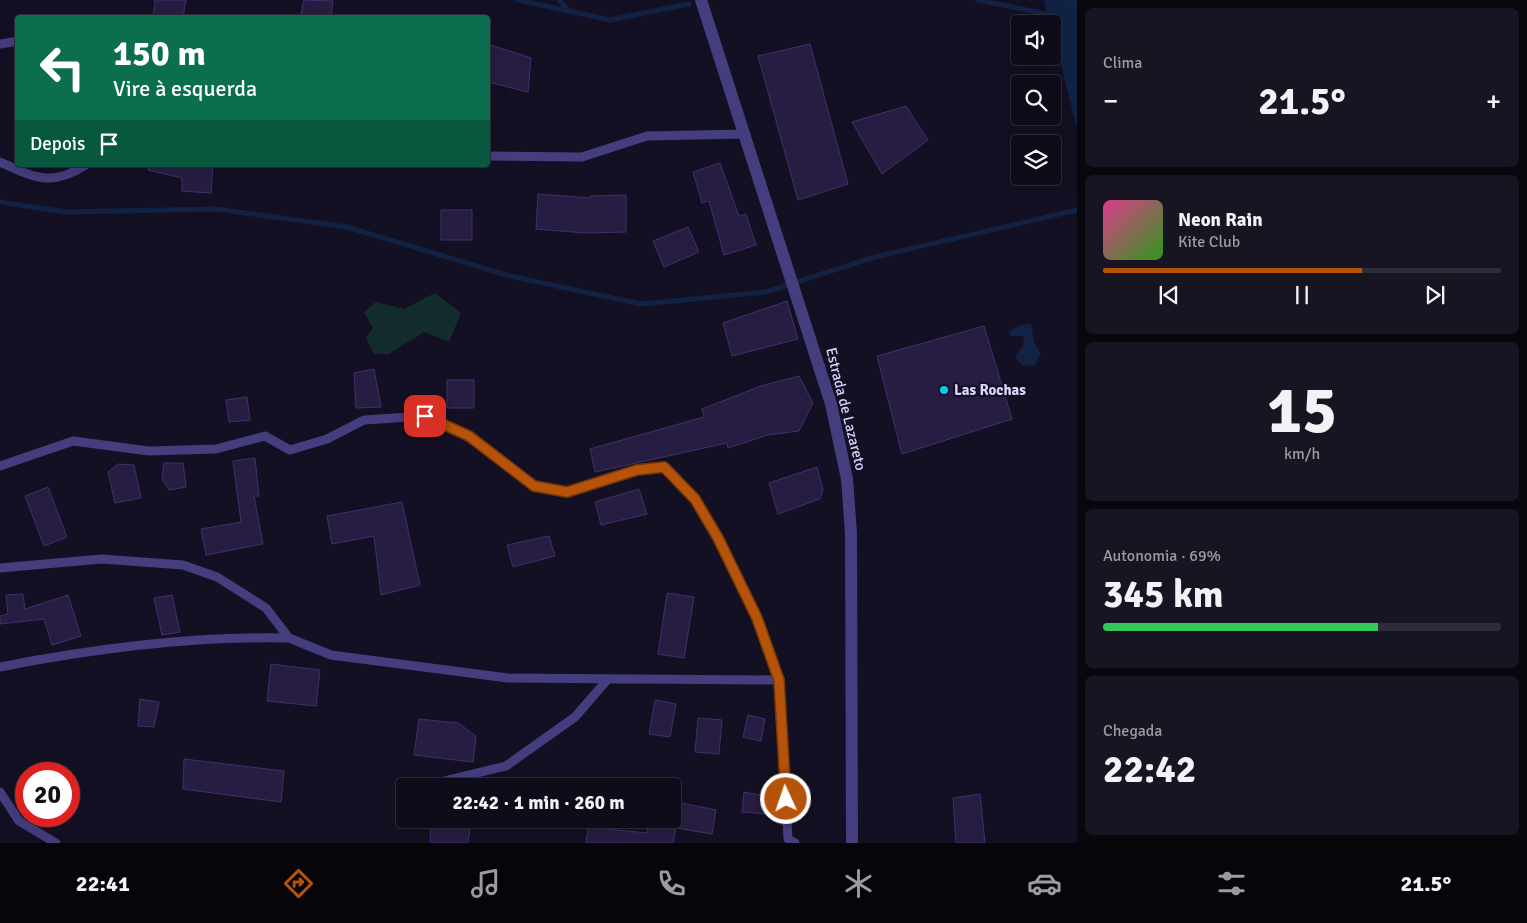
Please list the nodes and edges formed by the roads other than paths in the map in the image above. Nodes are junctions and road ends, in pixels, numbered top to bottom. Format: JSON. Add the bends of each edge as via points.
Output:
{"nodes":[{"id":1,"x":702,"y":0,"type":"edge"},
{"id":2,"x":15,"y":42,"type":"edge"},
{"id":3,"x":0,"y":44,"type":"edge"},
{"id":4,"x":746,"y":134,"type":"junction"},
{"id":5,"x":490,"y":156,"type":"edge"},
{"id":6,"x":0,"y":162,"type":"edge"},
{"id":7,"x":82,"y":167,"type":"edge"},
{"id":8,"x":0,"y":466,"type":"edge"},
{"id":9,"x":0,"y":568,"type":"edge"},
{"id":10,"x":289,"y":638,"type":"junction"},
{"id":11,"x":0,"y":667,"type":"edge"},
{"id":12,"x":608,"y":679,"type":"junction"},
{"id":13,"x":779,"y":680,"type":"junction"},
{"id":14,"x":457,"y":778,"type":"edge"},
{"id":15,"x":0,"y":792,"type":"edge"},
{"id":16,"x":56,"y":843,"type":"edge"},
{"id":17,"x":795,"y":843,"type":"edge"},
{"id":18,"x":852,"y":843,"type":"edge"}],
"edges":[{"from":1,"to":4,"type":"street","name":"Estrada de Lazareto"},
{"from":2,"to":3,"type":"lane"},
{"from":4,"to":5,"type":"lane","via":[[647,136],[582,157]]},
{"from":4,"to":18,"type":"street","name":"Estrada de Lazareto","via":[[831,404],[847,479],[851,534]]},
{"from":6,"to":7,"type":"lane","via":[[46,180],[60,178]]},
{"from":8,"to":13,"type":"lane","via":[[73,441],[149,451],[216,449],[265,436],[290,450],[327,439],[364,420],[425,416],[469,436],[534,486],[567,492],[637,470],[664,467],[695,499],[718,538],[757,618]]},
{"from":9,"to":10,"type":"lane","via":[[102,559],[183,565],[217,577],[266,608]]},
{"from":10,"to":11,"type":"lane","via":[[233,637]]},
{"from":10,"to":12,"type":"lane","via":[[331,655],[508,678]]},
{"from":12,"to":13,"type":"lane"},
{"from":12,"to":14,"type":"lane","via":[[575,717],[506,766]]},
{"from":13,"to":17,"type":"lane","via":[[788,839]]},
{"from":15,"to":16,"type":"lane","via":[[19,821]]}]}
